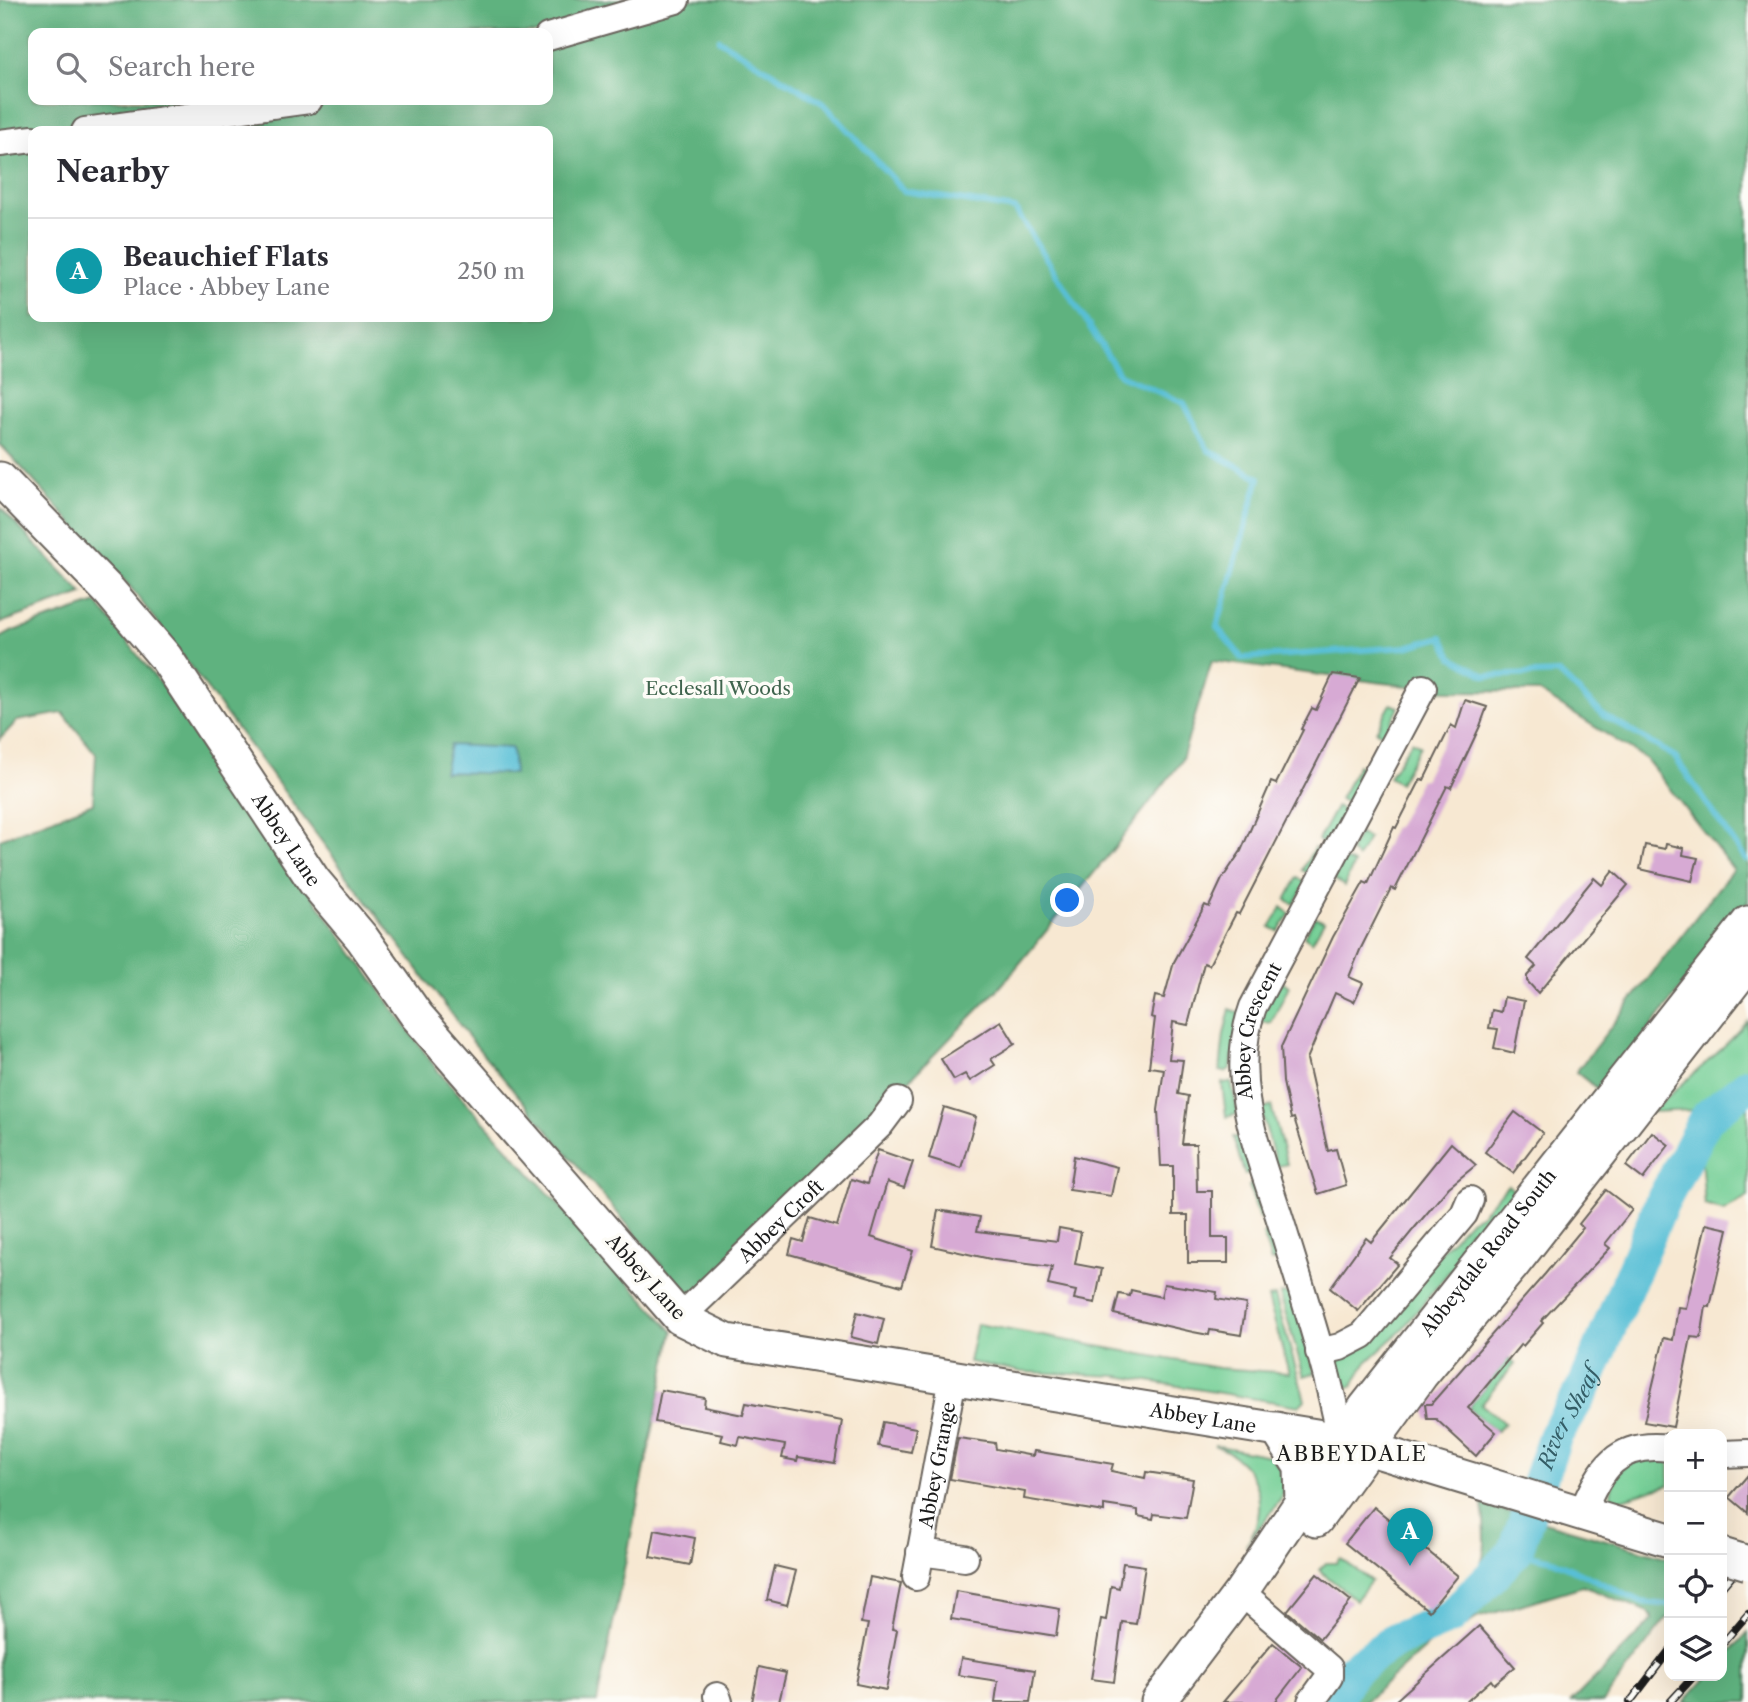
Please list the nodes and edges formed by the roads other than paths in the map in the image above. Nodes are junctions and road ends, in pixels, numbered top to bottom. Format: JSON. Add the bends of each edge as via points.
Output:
{"nodes":[{"id":1,"x":676,"y":0,"type":"edge"},
{"id":2,"x":553,"y":36,"type":"edge"},
{"id":3,"x":273,"y":105,"type":"edge"},
{"id":4,"x":121,"y":126,"type":"edge"},
{"id":5,"x":28,"y":139,"type":"edge"},
{"id":6,"x":0,"y":143,"type":"edge"},
{"id":7,"x":0,"y":480,"type":"edge"},
{"id":8,"x":1423,"y":688,"type":"dead end"},
{"id":9,"x":1748,"y":923,"type":"edge"},
{"id":10,"x":1748,"y":964,"type":"edge"},
{"id":11,"x":898,"y":1101,"type":"dead end"},
{"id":12,"x":1470,"y":1200,"type":"dead end"},
{"id":13,"x":680,"y":1318,"type":"junction"},
{"id":14,"x":1319,"y":1352,"type":"junction"},
{"id":15,"x":953,"y":1378,"type":"junction"},
{"id":16,"x":1404,"y":1398,"type":"junction"},
{"id":17,"x":1277,"y":1429,"type":"junction"},
{"id":18,"x":1354,"y":1445,"type":"junction"},
{"id":19,"x":1664,"y":1448,"type":"edge"},
{"id":20,"x":1748,"y":1453,"type":"edge"},
{"id":21,"x":1727,"y":1454,"type":"edge"},
{"id":22,"x":1424,"y":1467,"type":"junction"},
{"id":23,"x":1302,"y":1503,"type":"junction"},
{"id":24,"x":1572,"y":1510,"type":"junction"},
{"id":25,"x":1664,"y":1538,"type":"edge"},
{"id":26,"x":1727,"y":1557,"type":"edge"},
{"id":27,"x":965,"y":1558,"type":"dead end"},
{"id":28,"x":1748,"y":1563,"type":"edge"},
{"id":29,"x":1241,"y":1592,"type":"junction"},
{"id":30,"x":1158,"y":1702,"type":"edge"},
{"id":31,"x":1311,"y":1702,"type":"edge"}],
"edges":[{"from":1,"to":2,"type":"street"},
{"from":3,"to":4,"type":"street"},
{"from":5,"to":6,"type":"street"},
{"from":7,"to":13,"type":"main road","name":"Abbey Lane","via":[[109,591],[166,658],[314,881],[362,938],[417,1016]]},
{"from":8,"to":14,"type":"street","name":"Abbey Crescent","via":[[1253,1007],[1246,1032],[1242,1071],[1246,1102]]},
{"from":9,"to":18,"type":"main road","name":"Abbeydale Road South"},
{"from":10,"to":16,"type":"main road","name":"Abbeydale Road South"},
{"from":11,"to":13,"type":"street","name":"Abbey Croft","via":[[889,1130]]},
{"from":12,"to":14,"type":"street","via":[[1464,1214],[1363,1335]]},
{"from":13,"to":15,"type":"main road","name":"Abbey Lane","via":[[727,1341]]},
{"from":14,"to":18,"type":"street","name":"Abbey Crescent"},
{"from":15,"to":17,"type":"main road","name":"Abbey Lane"},
{"from":15,"to":27,"type":"street","name":"Abbey Grange","via":[[918,1564]]},
{"from":16,"to":18,"type":"main road","name":"Abbeydale Road South"},
{"from":16,"to":22,"type":"main road","via":[[1409,1433]]},
{"from":17,"to":18,"type":"main road","name":"Abbey Lane"},
{"from":17,"to":23,"type":"main road","via":[[1301,1467]]},
{"from":18,"to":22,"type":"main road","name":"Abbey Lane"},
{"from":18,"to":23,"type":"main road","name":"Abbeydale Road South"},
{"from":18,"to":29,"type":"main road","name":"Abbeydale Road South","via":[[1293,1551]]},
{"from":19,"to":24,"type":"street","via":[[1639,1446],[1624,1452]]},
{"from":20,"to":21,"type":"street"},
{"from":22,"to":24,"type":"main road","name":"Abbey Lane"},
{"from":23,"to":29,"type":"main road","name":"Abbeydale Road South"},
{"from":24,"to":25,"type":"main road","name":"Abbey Lane"},
{"from":26,"to":28,"type":"main road","bridge":true},
{"from":29,"to":30,"type":"main road","name":"Abbeydale Road South"},
{"from":29,"to":31,"type":"street","via":[[1329,1668],[1329,1677]]}]}
